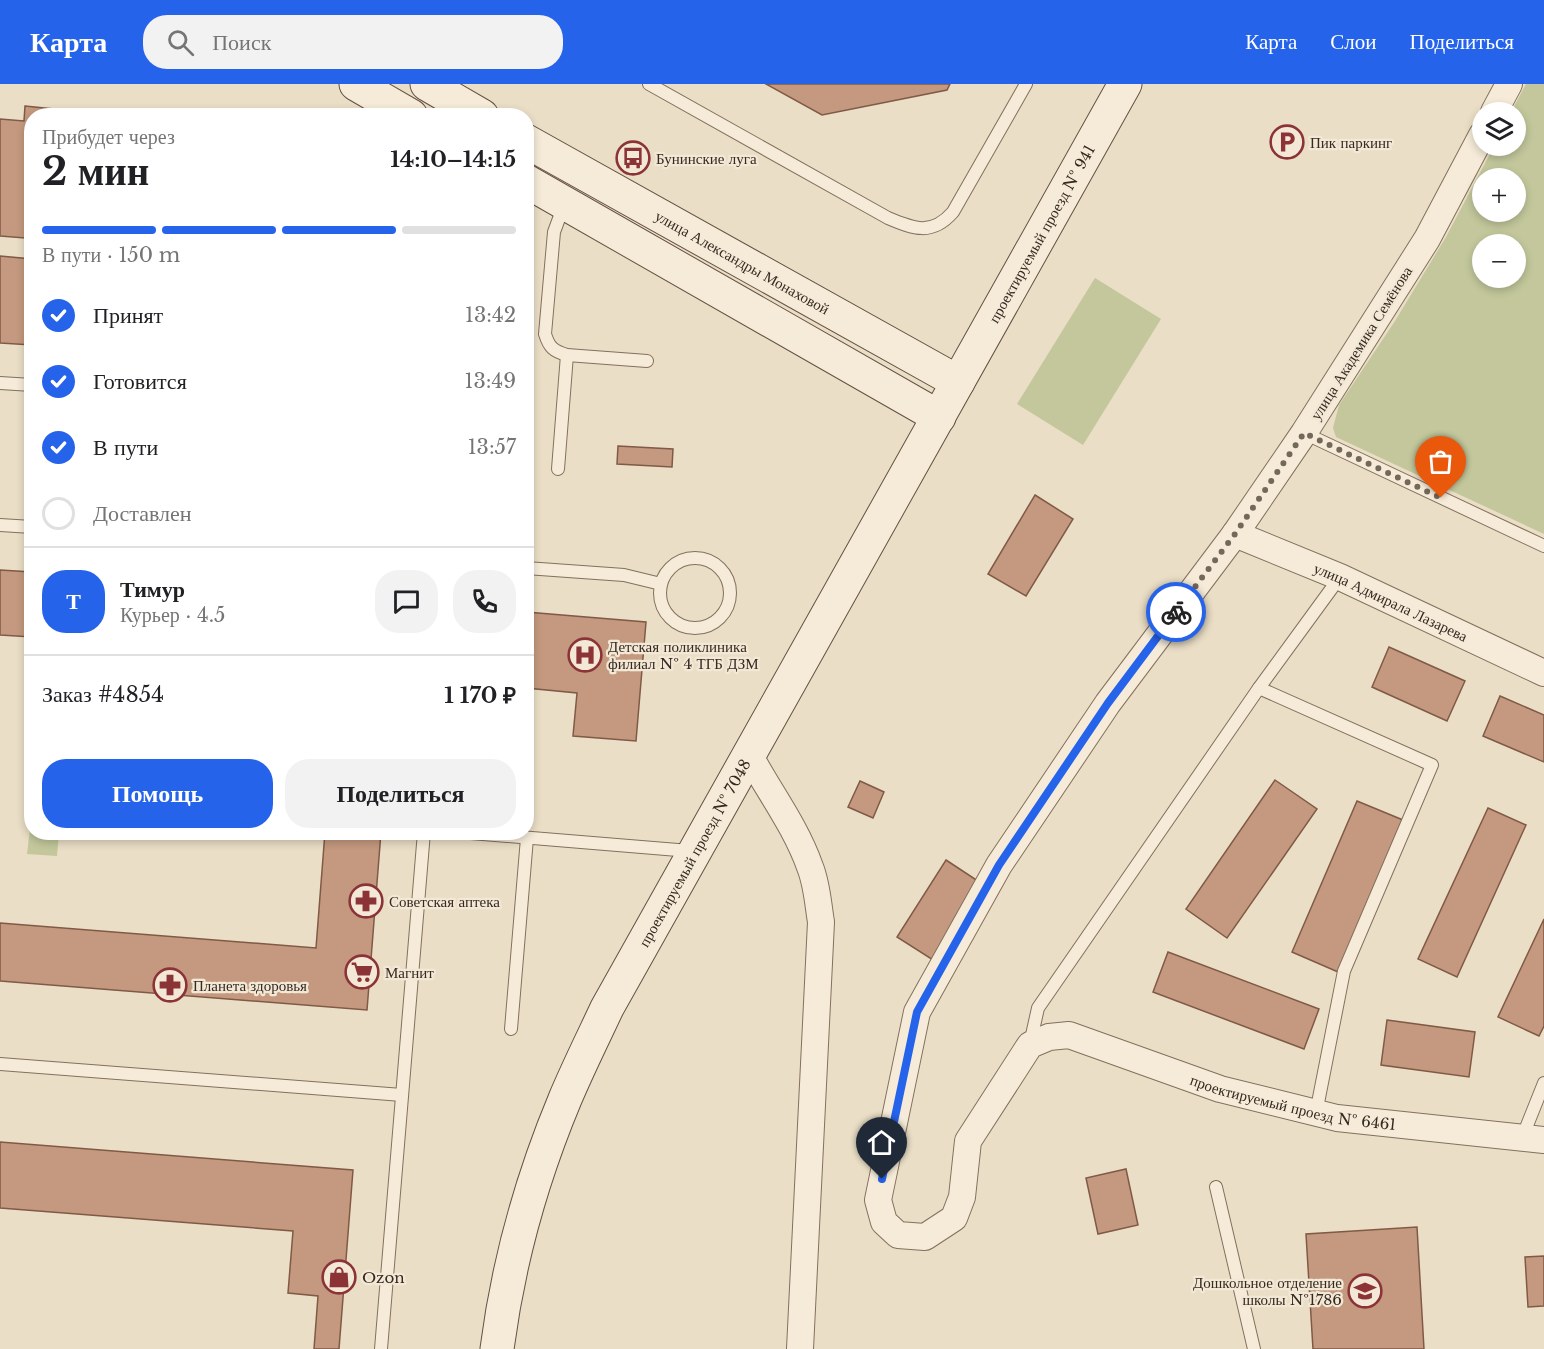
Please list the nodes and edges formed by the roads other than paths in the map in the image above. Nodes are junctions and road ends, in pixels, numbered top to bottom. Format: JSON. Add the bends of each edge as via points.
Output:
{"nodes":[{"id":1,"x":356,"y":84,"type":"edge"},
{"id":2,"x":427,"y":84,"type":"edge"},
{"id":3,"x":649,"y":84,"type":"edge"},
{"id":4,"x":1026,"y":84,"type":"edge"},
{"id":5,"x":1125,"y":84,"type":"edge"},
{"id":6,"x":1509,"y":84,"type":"edge"},
{"id":7,"x":1499,"y":102,"type":"edge"},
{"id":8,"x":397,"y":108,"type":"edge"},
{"id":9,"x":468,"y":108,"type":"edge"},
{"id":10,"x":534,"y":145,"type":"edge"},
{"id":11,"x":1472,"y":154,"type":"edge"},
{"id":12,"x":534,"y":186,"type":"edge"},
{"id":13,"x":565,"y":203,"type":"junction"},
{"id":14,"x":567,"y":355,"type":"junction"},
{"id":15,"x":647,"y":362,"type":"dead end"},
{"id":16,"x":958,"y":382,"type":"junction"},
{"id":17,"x":0,"y":383,"type":"edge"},
{"id":18,"x":24,"y":384,"type":"edge"},
{"id":19,"x":939,"y":417,"type":"junction"},
{"id":20,"x":1304,"y":433,"type":"junction"},
{"id":21,"x":558,"y":469,"type":"dead end"},
{"id":22,"x":0,"y":525,"type":"edge"},
{"id":23,"x":24,"y":526,"type":"edge"},
{"id":24,"x":1235,"y":534,"type":"junction"},
{"id":25,"x":1544,"y":546,"type":"edge"},
{"id":26,"x":534,"y":569,"type":"edge"},
{"id":27,"x":1340,"y":577,"type":"junction"},
{"id":28,"x":661,"y":584,"type":"junction"},
{"id":29,"x":1544,"y":672,"type":"edge"},
{"id":30,"x":1259,"y":688,"type":"junction"},
{"id":31,"x":750,"y":756,"type":"junction"},
{"id":32,"x":534,"y":839,"type":"edge"},
{"id":33,"x":423,"y":840,"type":"edge"},
{"id":34,"x":527,"y":840,"type":"edge"},
{"id":35,"x":694,"y":852,"type":"junction"},
{"id":36,"x":511,"y":1029,"type":"dead end"},
{"id":37,"x":1039,"y":1041,"type":"junction"},
{"id":38,"x":0,"y":1064,"type":"edge"},
{"id":39,"x":1544,"y":1083,"type":"edge"},
{"id":40,"x":402,"y":1095,"type":"junction"},
{"id":41,"x":1316,"y":1113,"type":"junction"},
{"id":42,"x":1533,"y":1139,"type":"edge"},
{"id":43,"x":1216,"y":1187,"type":"dead end"},
{"id":44,"x":381,"y":1349,"type":"edge"},
{"id":45,"x":497,"y":1349,"type":"edge"},
{"id":46,"x":800,"y":1349,"type":"edge"},
{"id":47,"x":1254,"y":1349,"type":"edge"}],
"edges":[{"from":1,"to":8,"type":"main road"},
{"from":2,"to":9,"type":"main road"},
{"from":3,"to":4,"type":"lane","via":[[888,218],[926,229],[940,225],[953,212]]},
{"from":5,"to":16,"type":"main road","name":"проектируемый проезд № 941"},
{"from":6,"to":7,"type":"street"},
{"from":10,"to":16,"type":"main road","name":"улица Александры Монаховой"},
{"from":11,"to":20,"type":"street","name":"улица Академика Семёнова","via":[[1427,239]]},
{"from":12,"to":13,"type":"main road"},
{"from":13,"to":14,"type":"lane","via":[[554,232],[545,334],[554,351]]},
{"from":13,"to":19,"type":"main road"},
{"from":14,"to":15,"type":"lane"},
{"from":14,"to":21,"type":"lane"},
{"from":16,"to":19,"type":"main road","name":"проектируемый проезд № 7048"},
{"from":17,"to":18,"type":"lane"},
{"from":19,"to":31,"type":"main road","name":"проектируемый проезд № 7048"},
{"from":20,"to":24,"type":"street","name":"улица Академика Семёнова"},
{"from":20,"to":25,"type":"lane"},
{"from":22,"to":23,"type":"lane"},
{"from":24,"to":27,"type":"street","name":"улица Адмирала Лазарева"},
{"from":24,"to":37,"type":"street","name":"улица Академика Семёнова","via":[[1108,703],[1012,846],[917,1012],[878,1200],[884,1222],[898,1235],[925,1237],[954,1218],[963,1197],[968,1141]]},
{"from":26,"to":28,"type":"lane","via":[[624,575]]},
{"from":27,"to":29,"type":"street","name":"улица Адмирала Лазарева"},
{"from":27,"to":30,"type":"lane"},
{"from":28,"to":28,"type":"lane","via":[[663,607],[681,625],[696,628],[711,624],[723,614],[729,600],[729,584],[722,570],[695,557],[668,570]]},
{"from":30,"to":37,"type":"lane","via":[[1038,1008]]},
{"from":30,"to":41,"type":"lane","via":[[1432,765],[1344,971]]},
{"from":31,"to":35,"type":"main road","name":"проектируемый проезд № 7048"},
{"from":31,"to":46,"type":"street","via":[[798,838],[811,869],[821,922]]},
{"from":32,"to":35,"type":"lane"},
{"from":33,"to":40,"type":"lane"},
{"from":34,"to":36,"type":"lane"},
{"from":35,"to":45,"type":"main road","name":"проектируемый проезд № 7048","via":[[607,1008],[565,1098],[523,1222]]},
{"from":37,"to":41,"type":"street","name":"проектируемый проезд № 6461","via":[[1069,1035],[1221,1089]]},
{"from":38,"to":40,"type":"lane"},
{"from":39,"to":42,"type":"lane"},
{"from":40,"to":44,"type":"lane"},
{"from":41,"to":42,"type":"street","name":"проектируемый проезд № 6461"},
{"from":43,"to":47,"type":"lane"}]}
